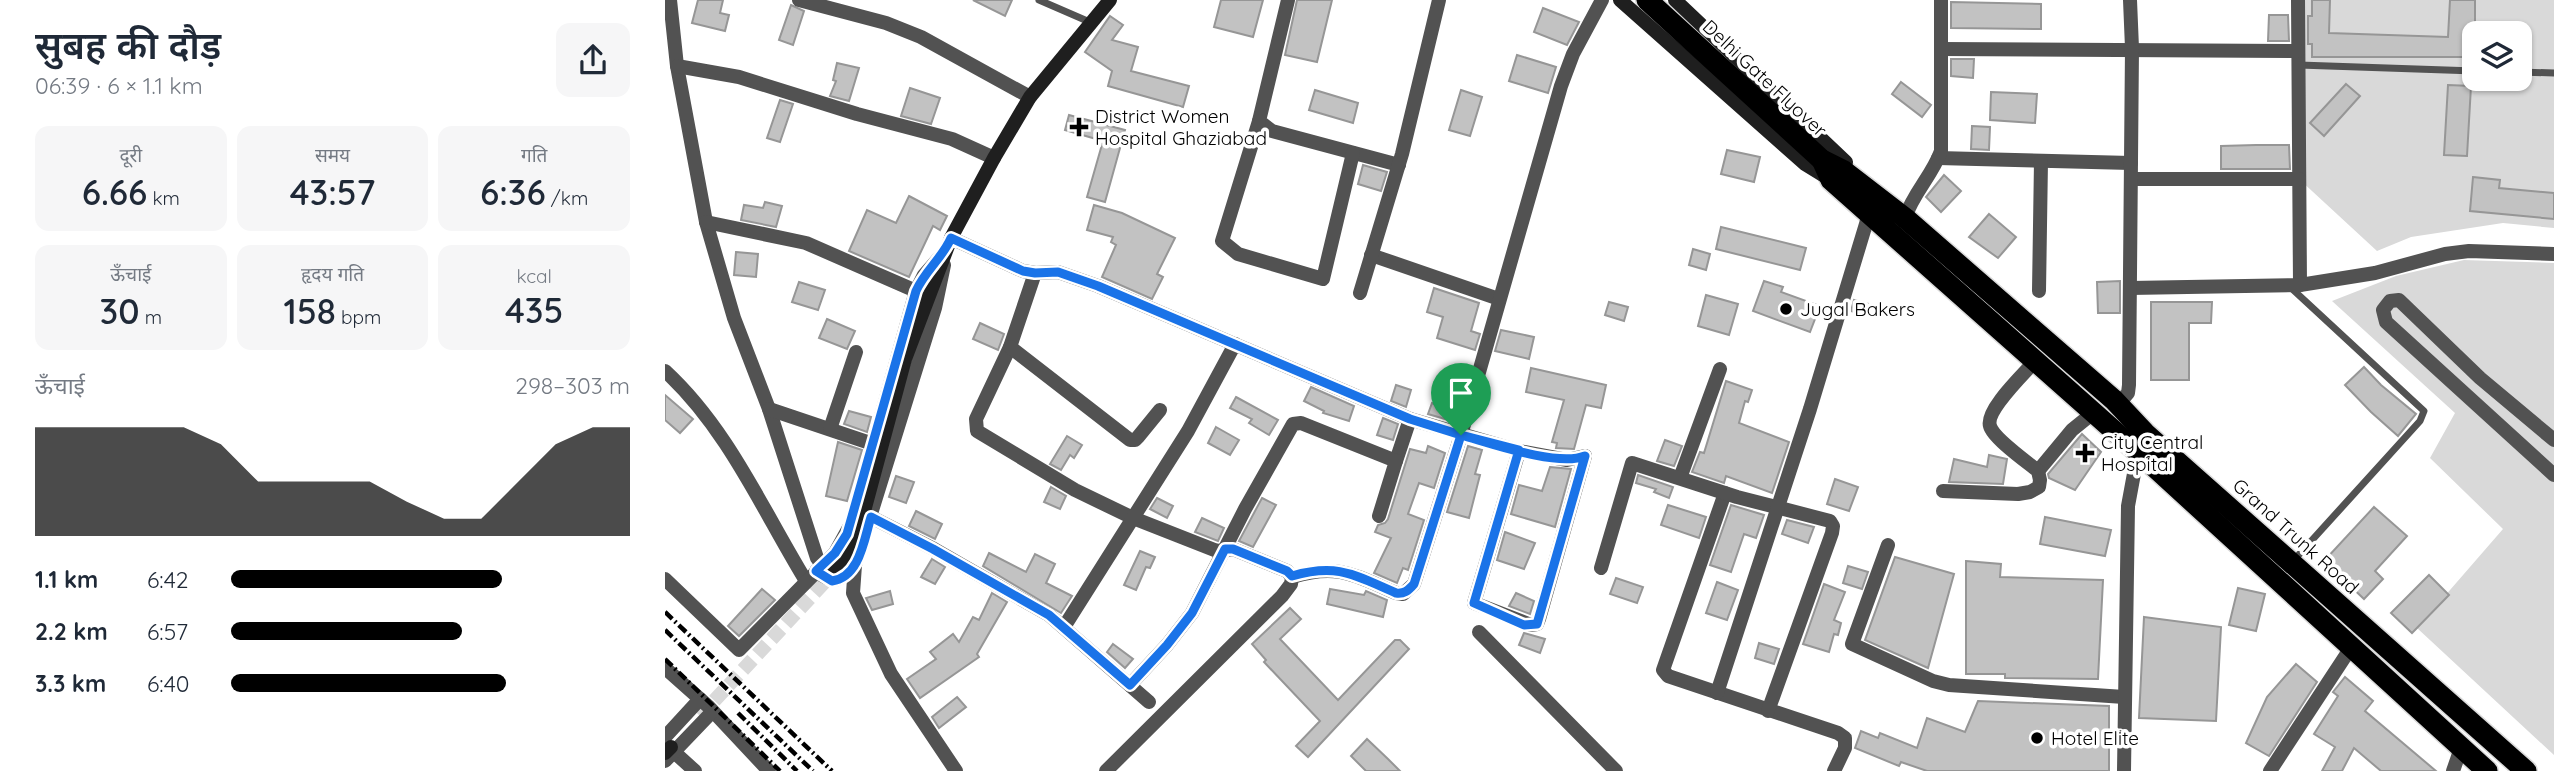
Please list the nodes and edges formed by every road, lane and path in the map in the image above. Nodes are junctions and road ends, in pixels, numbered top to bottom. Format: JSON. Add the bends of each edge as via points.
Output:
{"nodes":[{"id":1,"x":670,"y":0,"type":"edge"},
{"id":2,"x":799,"y":0,"type":"edge"},
{"id":3,"x":1039,"y":0,"type":"edge"},
{"id":4,"x":1110,"y":0,"type":"edge"},
{"id":5,"x":1288,"y":0,"type":"edge"},
{"id":6,"x":1439,"y":0,"type":"edge"},
{"id":7,"x":1602,"y":0,"type":"edge"},
{"id":8,"x":1620,"y":0,"type":"edge"},
{"id":9,"x":1647,"y":0,"type":"edge"},
{"id":10,"x":1675,"y":0,"type":"edge"},
{"id":11,"x":1941,"y":0,"type":"edge"},
{"id":12,"x":2130,"y":0,"type":"edge"},
{"id":13,"x":2298,"y":0,"type":"edge"},
{"id":14,"x":1092,"y":23,"type":"junction"},
{"id":15,"x":2132,"y":48,"type":"junction"},
{"id":16,"x":1941,"y":49,"type":"junction"},
{"id":17,"x":2298,"y":58,"type":"junction"},
{"id":18,"x":677,"y":66,"type":"junction"},
{"id":19,"x":2462,"y":70,"type":"edge"},
{"id":20,"x":2532,"y":72,"type":"edge"},
{"id":21,"x":2554,"y":73,"type":"edge"},
{"id":22,"x":1030,"y":97,"type":"junction"},
{"id":23,"x":1259,"y":121,"type":"junction"},
{"id":24,"x":1353,"y":153,"type":"junction"},
{"id":25,"x":994,"y":158,"type":"junction"},
{"id":26,"x":1938,"y":159,"type":"junction"},
{"id":27,"x":2041,"y":161,"type":"junction"},
{"id":28,"x":2131,"y":163,"type":"junction"},
{"id":29,"x":1399,"y":165,"type":"junction"},
{"id":30,"x":1837,"y":175,"type":"junction"},
{"id":31,"x":2131,"y":179,"type":"junction"},
{"id":32,"x":2299,"y":179,"type":"junction"},
{"id":33,"x":1869,"y":214,"type":"junction"},
{"id":34,"x":1905,"y":218,"type":"junction"},
{"id":35,"x":706,"y":222,"type":"junction"},
{"id":36,"x":949,"y":244,"type":"junction"},
{"id":37,"x":2554,"y":254,"type":"edge"},
{"id":38,"x":1371,"y":255,"type":"junction"},
{"id":39,"x":1035,"y":273,"type":"junction"},
{"id":40,"x":2294,"y":285,"type":"junction"},
{"id":41,"x":2130,"y":288,"type":"junction"},
{"id":42,"x":916,"y":291,"type":"junction"},
{"id":43,"x":2039,"y":291,"type":"dead end"},
{"id":44,"x":1360,"y":293,"type":"dead end"},
{"id":45,"x":1499,"y":299,"type":"junction"},
{"id":46,"x":1235,"y":344,"type":"junction"},
{"id":47,"x":1010,"y":347,"type":"junction"},
{"id":48,"x":856,"y":352,"type":"dead end"},
{"id":49,"x":2036,"y":360,"type":"junction"},
{"id":50,"x":1720,"y":369,"type":"dead end"},
{"id":51,"x":665,"y":371,"type":"edge"},
{"id":52,"x":2114,"y":400,"type":"junction"},
{"id":53,"x":769,"y":409,"type":"junction"},
{"id":54,"x":1160,"y":410,"type":"dead end"},
{"id":55,"x":2093,"y":413,"type":"junction"},
{"id":56,"x":1410,"y":419,"type":"junction"},
{"id":57,"x":830,"y":429,"type":"junction"},
{"id":58,"x":1461,"y":435,"type":"junction"},
{"id":59,"x":2554,"y":440,"type":"edge"},
{"id":60,"x":873,"y":444,"type":"junction"},
{"id":61,"x":1519,"y":450,"type":"junction"},
{"id":62,"x":2138,"y":452,"type":"junction"},
{"id":63,"x":1396,"y":461,"type":"junction"},
{"id":64,"x":2038,"y":471,"type":"junction"},
{"id":65,"x":2554,"y":475,"type":"edge"},
{"id":66,"x":1680,"y":478,"type":"junction"},
{"id":67,"x":1943,"y":492,"type":"dead end"},
{"id":68,"x":1725,"y":493,"type":"junction"},
{"id":69,"x":1777,"y":508,"type":"junction"},
{"id":70,"x":1379,"y":516,"type":"dead end"},
{"id":71,"x":871,"y":517,"type":"junction"},
{"id":72,"x":1133,"y":518,"type":"junction"},
{"id":73,"x":1888,"y":545,"type":"dead end"},
{"id":74,"x":1225,"y":549,"type":"junction"},
{"id":75,"x":2292,"y":562,"type":"junction"},
{"id":76,"x":855,"y":565,"type":"junction"},
{"id":77,"x":1601,"y":568,"type":"dead end"},
{"id":78,"x":819,"y":572,"type":"junction"},
{"id":79,"x":1292,"y":576,"type":"junction"},
{"id":80,"x":665,"y":579,"type":"edge"},
{"id":81,"x":1064,"y":627,"type":"junction"},
{"id":82,"x":1479,"y":632,"type":"dead end"},
{"id":83,"x":2352,"y":646,"type":"junction"},
{"id":84,"x":665,"y":668,"type":"edge"},
{"id":85,"x":1130,"y":685,"type":"junction"},
{"id":86,"x":1717,"y":693,"type":"junction"},
{"id":87,"x":2124,"y":697,"type":"junction"},
{"id":88,"x":700,"y":699,"type":"junction"},
{"id":89,"x":1149,"y":702,"type":"dead end"},
{"id":90,"x":1768,"y":711,"type":"junction"},
{"id":91,"x":712,"y":712,"type":"junction"},
{"id":92,"x":2461,"y":748,"type":"junction"},
{"id":93,"x":668,"y":750,"type":"edge"},
{"id":94,"x":695,"y":771,"type":"edge"},
{"id":95,"x":769,"y":771,"type":"edge"},
{"id":96,"x":956,"y":771,"type":"edge"},
{"id":97,"x":1106,"y":771,"type":"edge"},
{"id":98,"x":1616,"y":771,"type":"edge"},
{"id":99,"x":1834,"y":771,"type":"edge"},
{"id":100,"x":2124,"y":771,"type":"edge"},
{"id":101,"x":2270,"y":771,"type":"edge"},
{"id":102,"x":2453,"y":771,"type":"edge"},
{"id":103,"x":2487,"y":771,"type":"edge"},
{"id":104,"x":2526,"y":771,"type":"edge"}],
"edges":[{"from":1,"to":18,"type":"street"},
{"from":2,"to":22,"type":"street","via":[[921,37]]},
{"from":3,"to":14,"type":"lane"},
{"from":4,"to":14,"type":"street"},
{"from":5,"to":23,"type":"street"},
{"from":6,"to":29,"type":"street"},
{"from":7,"to":45,"type":"street","via":[[1566,69]]},
{"from":8,"to":30,"type":"street","via":[[1805,164]]},
{"from":9,"to":30,"type":"highway","name":"Delhi Gate Flyover"},
{"from":10,"to":30,"type":"street","via":[[1846,162]]},
{"from":11,"to":16,"type":"street"},
{"from":12,"to":15,"type":"street"},
{"from":13,"to":17,"type":"street"},
{"from":14,"to":22,"type":"street"},
{"from":15,"to":16,"type":"street"},
{"from":15,"to":17,"type":"street"},
{"from":15,"to":28,"type":"street"},
{"from":16,"to":26,"type":"street"},
{"from":17,"to":19,"type":"lane"},
{"from":17,"to":32,"type":"street"},
{"from":18,"to":25,"type":"street","via":[[739,77],[952,139]]},
{"from":18,"to":35,"type":"street"},
{"from":20,"to":21,"type":"lane"},
{"from":22,"to":25,"type":"street"},
{"from":23,"to":24,"type":"street","via":[[1272,131]]},
{"from":23,"to":24,"type":"street","via":[[1222,241],[1238,254],[1323,279]]},
{"from":24,"to":29,"type":"street"},
{"from":25,"to":36,"type":"street"},
{"from":26,"to":27,"type":"street"},
{"from":26,"to":34,"type":"street","via":[[1911,200]]},
{"from":27,"to":28,"type":"street"},
{"from":27,"to":43,"type":"street"},
{"from":28,"to":31,"type":"street"},
{"from":29,"to":38,"type":"street"},
{"from":30,"to":33,"type":"highway"},
{"from":30,"to":34,"type":"highway","name":"Grand Trunk Road"},
{"from":31,"to":32,"type":"street"},
{"from":31,"to":41,"type":"street"},
{"from":32,"to":40,"type":"street"},
{"from":33,"to":49,"type":"highway"},
{"from":33,"to":69,"type":"street"},
{"from":34,"to":52,"type":"highway","name":"Grand Trunk Road"},
{"from":35,"to":42,"type":"street","via":[[806,243]]},
{"from":35,"to":53,"type":"street","via":[[734,318]]},
{"from":36,"to":39,"type":"street"},
{"from":36,"to":42,"type":"street"},
{"from":36,"to":71,"type":"street","via":[[939,293]]},
{"from":36,"to":78,"type":"street","via":[[905,359],[856,541],[852,550]]},
{"from":37,"to":40,"type":"street","via":[[2469,251],[2375,273]]},
{"from":38,"to":44,"type":"street"},
{"from":38,"to":45,"type":"street"},
{"from":39,"to":46,"type":"street","via":[[1067,274]]},
{"from":39,"to":47,"type":"street"},
{"from":40,"to":41,"type":"street"},
{"from":40,"to":75,"type":"lane","via":[[2424,411],[2420,421]]},
{"from":41,"to":52,"type":"street","via":[[2128,393],[2122,400]]},
{"from":42,"to":60,"type":"street"},
{"from":45,"to":58,"type":"street"},
{"from":46,"to":56,"type":"street"},
{"from":46,"to":72,"type":"street"},
{"from":47,"to":54,"type":"street","via":[[1130,440],[1135,440]]},
{"from":47,"to":72,"type":"street","via":[[976,419],[977,431],[1075,490]]},
{"from":48,"to":57,"type":"street"},
{"from":49,"to":55,"type":"highway"},
{"from":49,"to":64,"type":"street","via":[[1996,406],[1990,426]]},
{"from":50,"to":66,"type":"street"},
{"from":51,"to":78,"type":"street","via":[[724,440]]},
{"from":52,"to":75,"type":"highway","name":"Grand Trunk Road","via":[[2145,433]]},
{"from":53,"to":57,"type":"street"},
{"from":53,"to":78,"type":"street"},
{"from":55,"to":62,"type":"highway"},
{"from":55,"to":64,"type":"street","via":[[2072,430]]},
{"from":56,"to":58,"type":"street"},
{"from":56,"to":63,"type":"street"},
{"from":57,"to":60,"type":"street"},
{"from":58,"to":61,"type":"street"},
{"from":58,"to":79,"type":"street","via":[[1410,589],[1396,593],[1333,570]]},
{"from":59,"to":65,"type":"street","via":[[2480,378],[2399,300],[2389,301],[2383,310],[2386,323]]},
{"from":60,"to":78,"type":"street","via":[[847,534]]},
{"from":61,"to":61,"type":"street","via":[[1567,460],[1585,456],[1539,620],[1531,625],[1474,603]]},
{"from":62,"to":83,"type":"highway"},
{"from":62,"to":87,"type":"street","via":[[2128,506]]},
{"from":63,"to":70,"type":"street"},
{"from":63,"to":74,"type":"street","via":[[1301,423],[1293,424]]},
{"from":64,"to":67,"type":"street","via":[[2039,487],[2018,495]]},
{"from":66,"to":68,"type":"street"},
{"from":66,"to":77,"type":"street","via":[[1632,463]]},
{"from":68,"to":69,"type":"street"},
{"from":68,"to":86,"type":"street","via":[[1663,670],[1668,676]]},
{"from":69,"to":86,"type":"street"},
{"from":69,"to":90,"type":"street","via":[[1825,518],[1833,526]]},
{"from":71,"to":76,"type":"street"},
{"from":71,"to":81,"type":"street","via":[[1036,606]]},
{"from":72,"to":74,"type":"street","via":[[1217,551]]},
{"from":72,"to":81,"type":"street"},
{"from":73,"to":87,"type":"street","via":[[1852,644],[1949,685]]},
{"from":74,"to":79,"type":"street"},
{"from":74,"to":85,"type":"street","via":[[1192,613]]},
{"from":75,"to":104,"type":"highway","name":"Grand Trunk Road"},
{"from":76,"to":78,"type":"street","via":[[838,580]]},
{"from":76,"to":96,"type":"street","via":[[853,593],[891,674]]},
{"from":78,"to":80,"type":"street","via":[[739,650]]},
{"from":79,"to":97,"type":"street","via":[[1282,596]]},
{"from":81,"to":85,"type":"street"},
{"from":82,"to":98,"type":"street"},
{"from":83,"to":92,"type":"highway"},
{"from":83,"to":101,"type":"street"},
{"from":84,"to":88,"type":"street"},
{"from":85,"to":89,"type":"street"},
{"from":86,"to":90,"type":"street"},
{"from":87,"to":100,"type":"street"},
{"from":88,"to":91,"type":"street"},
{"from":88,"to":93,"type":"street"},
{"from":90,"to":99,"type":"street","via":[[1845,738]]},
{"from":91,"to":93,"type":"street"},
{"from":91,"to":95,"type":"street"},
{"from":92,"to":102,"type":"street"},
{"from":92,"to":103,"type":"highway"},
{"from":93,"to":94,"type":"street"}]}
